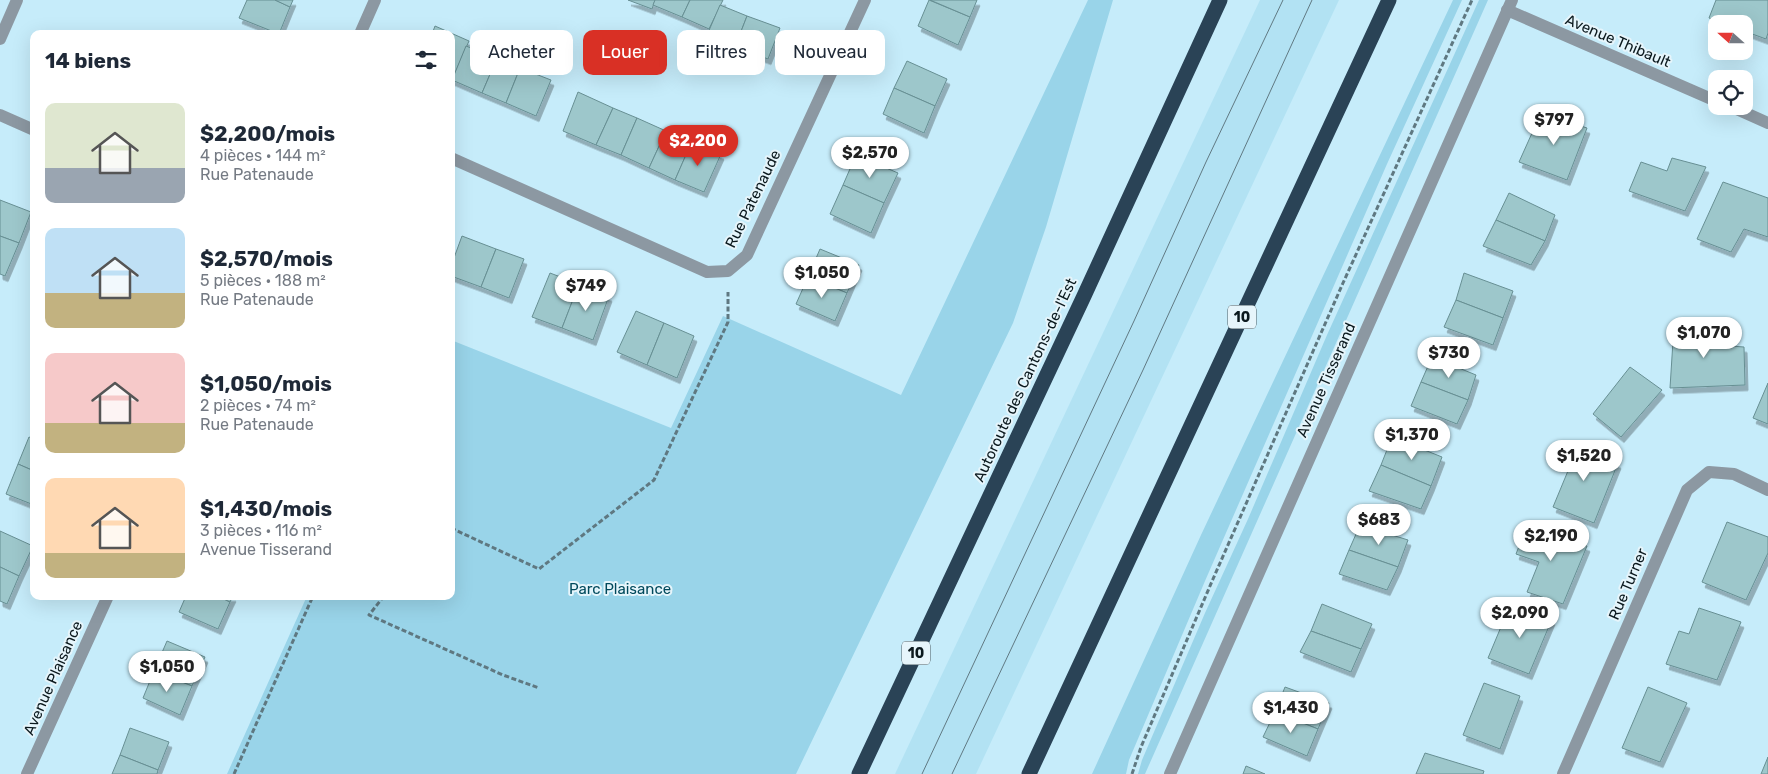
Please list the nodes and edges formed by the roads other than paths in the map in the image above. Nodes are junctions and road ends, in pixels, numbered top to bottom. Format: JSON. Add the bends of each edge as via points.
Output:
{"nodes":[{"id":1,"x":17,"y":0,"type":"edge"},
{"id":2,"x":375,"y":0,"type":"edge"},
{"id":3,"x":865,"y":0,"type":"edge"},
{"id":4,"x":1220,"y":0,"type":"edge"},
{"id":5,"x":1389,"y":0,"type":"edge"},
{"id":6,"x":1509,"y":5,"type":"edge"},
{"id":7,"x":362,"y":30,"type":"edge"},
{"id":8,"x":0,"y":39,"type":"edge"},
{"id":9,"x":1708,"y":96,"type":"edge"},
{"id":10,"x":0,"y":115,"type":"edge"},
{"id":11,"x":1751,"y":115,"type":"edge"},
{"id":12,"x":1768,"y":122,"type":"edge"},
{"id":13,"x":30,"y":128,"type":"edge"},
{"id":14,"x":455,"y":160,"type":"edge"},
{"id":15,"x":1768,"y":490,"type":"edge"},
{"id":16,"x":106,"y":600,"type":"edge"},
{"id":17,"x":27,"y":774,"type":"edge"},
{"id":18,"x":858,"y":774,"type":"edge"},
{"id":19,"x":1029,"y":774,"type":"edge"},
{"id":20,"x":1170,"y":774,"type":"edge"},
{"id":21,"x":1563,"y":774,"type":"edge"}],
"edges":[{"from":1,"to":8,"type":"street"},
{"from":2,"to":7,"type":"street"},
{"from":3,"to":14,"type":"street","name":"Rue Patenaude","via":[[747,255],[728,271],[708,272]]},
{"from":4,"to":18,"type":"highway","name":"Autoroute des Cantons-de-l'Est","number":"10"},
{"from":5,"to":19,"type":"highway","number":"10"},
{"from":6,"to":9,"type":"street","name":"Avenue Thibault"},
{"from":6,"to":20,"type":"street","name":"Avenue Tisserand"},
{"from":10,"to":13,"type":"street"},
{"from":11,"to":12,"type":"street"},
{"from":15,"to":21,"type":"street","name":"Rue Turner","via":[[1734,474],[1709,472],[1687,490]]},
{"from":16,"to":17,"type":"street","name":"Avenue Plaisance"}]}
